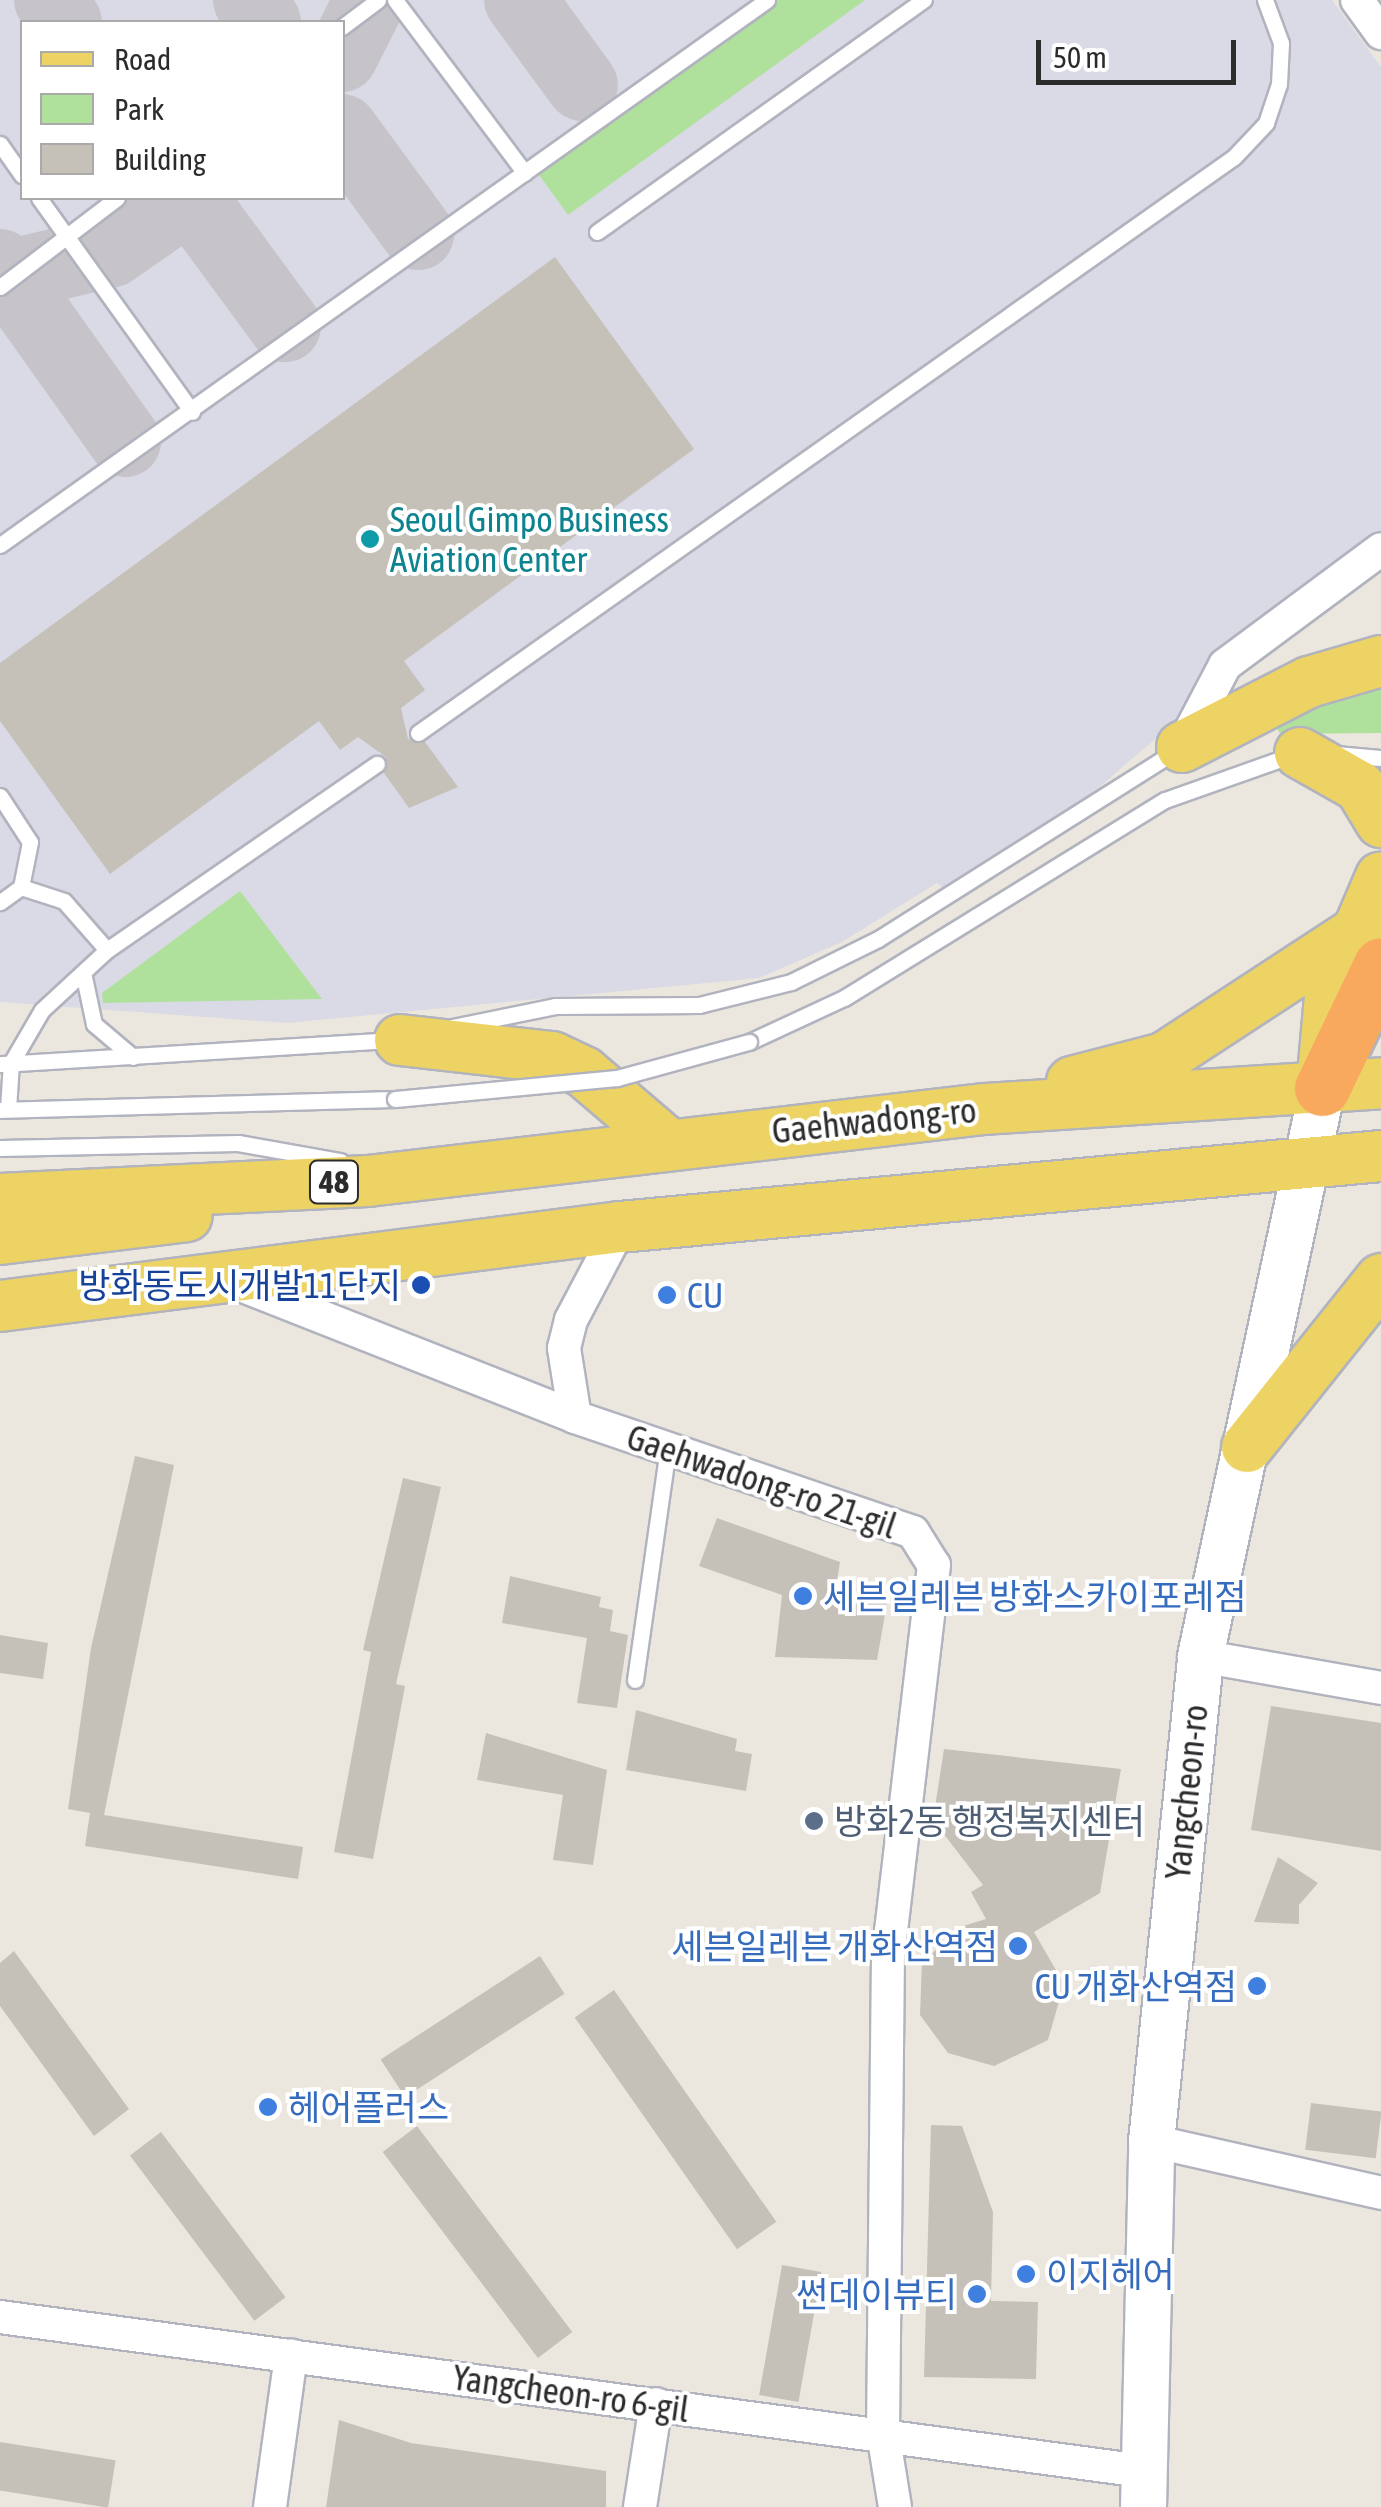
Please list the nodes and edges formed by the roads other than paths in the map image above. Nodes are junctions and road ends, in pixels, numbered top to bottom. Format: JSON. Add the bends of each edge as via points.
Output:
{"nodes":[{"id":1,"x":378,"y":0,"type":"edge"},
{"id":2,"x":395,"y":0,"type":"edge"},
{"id":3,"x":767,"y":0,"type":"edge"},
{"id":4,"x":924,"y":0,"type":"edge"},
{"id":5,"x":1265,"y":0,"type":"edge"},
{"id":6,"x":1358,"y":0,"type":"edge"},
{"id":7,"x":345,"y":25,"type":"edge"},
{"id":8,"x":1381,"y":33,"type":"edge"},
{"id":9,"x":0,"y":144,"type":"edge"},
{"id":10,"x":20,"y":172,"type":"edge"},
{"id":11,"x":524,"y":173,"type":"junction"},
{"id":12,"x":39,"y":200,"type":"edge"},
{"id":13,"x":115,"y":200,"type":"edge"},
{"id":14,"x":597,"y":232,"type":"dead end"},
{"id":15,"x":66,"y":236,"type":"junction"},
{"id":16,"x":0,"y":286,"type":"edge"},
{"id":17,"x":192,"y":412,"type":"junction"},
{"id":18,"x":0,"y":545,"type":"edge"},
{"id":19,"x":1381,"y":548,"type":"edge"},
{"id":20,"x":1381,"y":661,"type":"edge"},
{"id":21,"x":418,"y":733,"type":"dead end"},
{"id":22,"x":1182,"y":747,"type":"junction"},
{"id":23,"x":1300,"y":753,"type":"junction"},
{"id":24,"x":1381,"y":758,"type":"edge"},
{"id":25,"x":377,"y":764,"type":"dead end"},
{"id":26,"x":0,"y":796,"type":"edge"},
{"id":27,"x":1381,"y":822,"type":"edge"},
{"id":28,"x":1381,"y":877,"type":"edge"},
{"id":29,"x":21,"y":887,"type":"junction"},
{"id":30,"x":0,"y":902,"type":"edge"},
{"id":31,"x":108,"y":950,"type":"junction"},
{"id":32,"x":1366,"y":950,"type":"edge"},
{"id":33,"x":84,"y":977,"type":"junction"},
{"id":34,"x":400,"y":1040,"type":"junction"},
{"id":35,"x":133,"y":1057,"type":"junction"},
{"id":36,"x":6,"y":1063,"type":"edge"},
{"id":37,"x":1381,"y":1084,"type":"edge"},
{"id":38,"x":1322,"y":1088,"type":"junction"},
{"id":39,"x":4,"y":1109,"type":"edge"},
{"id":40,"x":984,"y":1109,"type":"junction"},
{"id":41,"x":666,"y":1142,"type":"junction"},
{"id":42,"x":0,"y":1148,"type":"edge"},
{"id":43,"x":1381,"y":1156,"type":"edge"},
{"id":44,"x":1312,"y":1162,"type":"junction"},
{"id":45,"x":418,"y":1174,"type":"junction"},
{"id":46,"x":368,"y":1181,"type":"junction"},
{"id":47,"x":0,"y":1199,"type":"edge"},
{"id":48,"x":620,"y":1227,"type":"junction"},
{"id":49,"x":0,"y":1239,"type":"edge"},
{"id":50,"x":210,"y":1273,"type":"junction"},
{"id":51,"x":0,"y":1275,"type":"edge"},
{"id":52,"x":1381,"y":1279,"type":"edge"},
{"id":53,"x":0,"y":1306,"type":"edge"},
{"id":54,"x":575,"y":1418,"type":"junction"},
{"id":55,"x":1247,"y":1446,"type":"junction"},
{"id":56,"x":668,"y":1448,"type":"junction"},
{"id":57,"x":1200,"y":1656,"type":"junction"},
{"id":58,"x":635,"y":1680,"type":"dead end"},
{"id":59,"x":1381,"y":1688,"type":"edge"},
{"id":60,"x":1151,"y":2141,"type":"junction"},
{"id":61,"x":1381,"y":2193,"type":"edge"},
{"id":62,"x":0,"y":2317,"type":"edge"},
{"id":63,"x":291,"y":2355,"type":"junction"},
{"id":64,"x":656,"y":2404,"type":"junction"},
{"id":65,"x":883,"y":2433,"type":"junction"},
{"id":66,"x":1143,"y":2489,"type":"edge"},
{"id":67,"x":270,"y":2507,"type":"edge"},
{"id":68,"x":640,"y":2507,"type":"edge"},
{"id":69,"x":894,"y":2507,"type":"edge"}],
"edges":[{"from":1,"to":7,"type":"lane"},
{"from":2,"to":11,"type":"lane"},
{"from":3,"to":11,"type":"lane"},
{"from":4,"to":14,"type":"lane"},
{"from":5,"to":21,"type":"lane","via":[[1281,44],[1279,84],[1266,123],[1234,158]]},
{"from":6,"to":8,"type":"street"},
{"from":9,"to":10,"type":"lane"},
{"from":11,"to":17,"type":"lane"},
{"from":12,"to":15,"type":"lane"},
{"from":13,"to":15,"type":"lane"},
{"from":15,"to":16,"type":"lane"},
{"from":15,"to":17,"type":"lane"},
{"from":17,"to":18,"type":"lane"},
{"from":19,"to":22,"type":"street","via":[[1224,665]]},
{"from":20,"to":22,"type":"main road","via":[[1309,682]]},
{"from":22,"to":34,"type":"lane","via":[[878,939],[791,982],[699,1006],[525,1009]]},
{"from":23,"to":24,"type":"lane"},
{"from":23,"to":27,"type":"main road","via":[[1360,787]]},
{"from":23,"to":39,"type":"lane","bridge":true,"via":[[1165,800],[844,998],[749,1042],[617,1078],[395,1098]]},
{"from":25,"to":31,"type":"lane"},
{"from":26,"to":29,"type":"lane","via":[[30,842]]},
{"from":28,"to":32,"type":"main road"},
{"from":29,"to":30,"type":"lane"},
{"from":29,"to":31,"type":"lane","via":[[64,901]]},
{"from":31,"to":33,"type":"lane"},
{"from":32,"to":38,"type":"highway"},
{"from":32,"to":40,"type":"main road","via":[[1164,1058]]},
{"from":33,"to":35,"type":"lane","via":[[94,1024]]},
{"from":33,"to":36,"type":"lane","via":[[42,1010]]},
{"from":34,"to":35,"type":"lane"},
{"from":34,"to":41,"type":"main road","via":[[552,1057]]},
{"from":35,"to":36,"type":"lane"},
{"from":36,"to":39,"type":"lane"},
{"from":37,"to":38,"type":"main road","name":"Gaehwadong-ro","number":"48"},
{"from":38,"to":40,"type":"main road","name":"Gaehwadong-ro","number":"48"},
{"from":38,"to":44,"type":"main road","name":"Yangcheon-ro"},
{"from":40,"to":41,"type":"main road","name":"Gaehwadong-ro","number":"48"},
{"from":41,"to":45,"type":"main road","name":"Gaehwadong-ro","number":"48"},
{"from":42,"to":45,"type":"lane","via":[[238,1143]]},
{"from":43,"to":44,"type":"main road"},
{"from":44,"to":48,"type":"main road"},
{"from":44,"to":55,"type":"main road","name":"Yangcheon-ro"},
{"from":45,"to":46,"type":"main road","name":"Gaehwadong-ro","number":"48"},
{"from":46,"to":47,"type":"main road","name":"Gaehwadong-ro","number":"48"},
{"from":46,"to":49,"type":"main road","name":"Gaehwadong-ro","via":[[152,1223]]},
{"from":48,"to":50,"type":"main road"},
{"from":48,"to":54,"type":"street","via":[[570,1320],[564,1348]]},
{"from":50,"to":51,"type":"main road","via":[[108,1264]]},
{"from":50,"to":53,"type":"main road"},
{"from":50,"to":54,"type":"street","name":"Gaehwadong-ro 21-gil"},
{"from":52,"to":55,"type":"main road"},
{"from":54,"to":56,"type":"street","name":"Gaehwadong-ro 21-gil"},
{"from":55,"to":57,"type":"main road","name":"Yangcheon-ro"},
{"from":56,"to":58,"type":"lane"},
{"from":56,"to":65,"type":"street","name":"Gaehwadong-ro 21-gil","via":[[914,1532],[934,1565],[888,1954]]},
{"from":57,"to":59,"type":"street"},
{"from":57,"to":60,"type":"main road","name":"Yangcheon-ro"},
{"from":60,"to":61,"type":"street"},
{"from":60,"to":66,"type":"main road","name":"Yangcheon-ro"},
{"from":62,"to":63,"type":"street","name":"Yangcheon-ro 6-gil"},
{"from":63,"to":64,"type":"street","name":"Yangcheon-ro 6-gil"},
{"from":63,"to":67,"type":"street"},
{"from":64,"to":65,"type":"street","name":"Yangcheon-ro 6-gil"},
{"from":64,"to":68,"type":"street"},
{"from":65,"to":66,"type":"street","name":"Yangcheon-ro 6-gil"},
{"from":65,"to":69,"type":"street","name":"Gaehwadong-ro 21-gil"}]}
